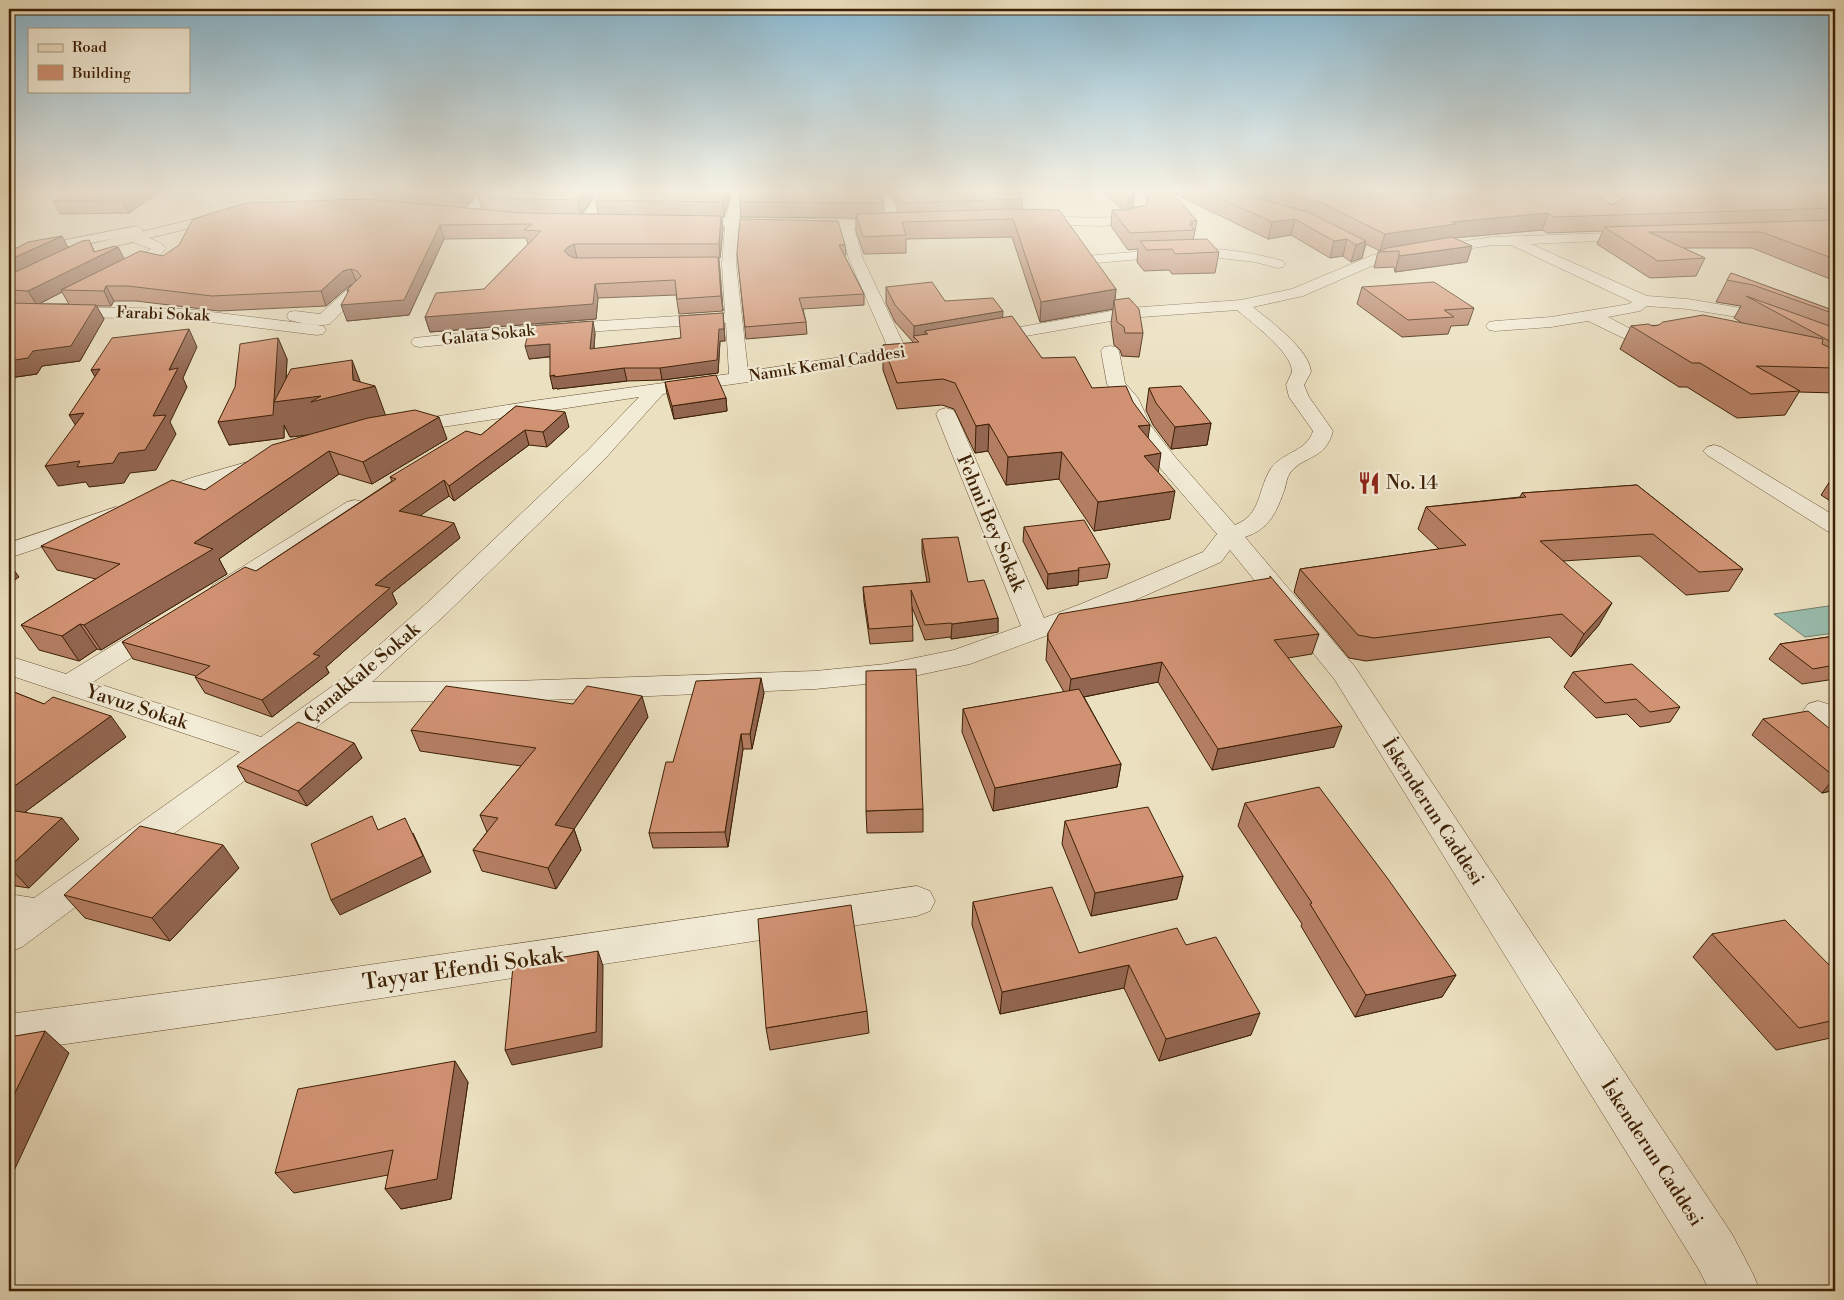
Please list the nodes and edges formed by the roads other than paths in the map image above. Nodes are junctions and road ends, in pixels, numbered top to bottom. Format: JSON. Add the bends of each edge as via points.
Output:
{"nodes":[{"id":1,"x":24,"y":253,"type":"edge"},
{"id":2,"x":31,"y":253,"type":"edge"},
{"id":3,"x":75,"y":253,"type":"edge"},
{"id":4,"x":155,"y":253,"type":"edge"},
{"id":5,"x":730,"y":253,"type":"edge"},
{"id":6,"x":854,"y":253,"type":"edge"},
{"id":7,"x":1092,"y":253,"type":"edge"},
{"id":8,"x":1158,"y":253,"type":"edge"},
{"id":9,"x":1182,"y":253,"type":"edge"},
{"id":10,"x":1368,"y":253,"type":"edge"},
{"id":11,"x":1411,"y":253,"type":"edge"},
{"id":12,"x":1539,"y":253,"type":"edge"},
{"id":13,"x":9,"y":255,"type":"edge"},
{"id":14,"x":1378,"y":258,"type":"junction"},
{"id":15,"x":1096,"y":259,"type":"junction"},
{"id":16,"x":710,"y":264,"type":"edge"},
{"id":17,"x":729,"y":264,"type":"junction"},
{"id":18,"x":1278,"y":264,"type":"dead end"},
{"id":19,"x":1102,"y":274,"type":"edge"},
{"id":20,"x":102,"y":280,"type":"edge"},
{"id":21,"x":9,"y":286,"type":"edge"},
{"id":22,"x":356,"y":290,"type":"edge"},
{"id":23,"x":66,"y":298,"type":"edge"},
{"id":24,"x":1644,"y":300,"type":"junction"},
{"id":25,"x":1241,"y":305,"type":"junction"},
{"id":26,"x":9,"y":311,"type":"edge"},
{"id":27,"x":40,"y":312,"type":"junction"},
{"id":28,"x":1590,"y":315,"type":"junction"},
{"id":29,"x":735,"y":317,"type":"junction"},
{"id":30,"x":229,"y":318,"type":"junction"},
{"id":31,"x":1495,"y":326,"type":"dead end"},
{"id":32,"x":9,"y":328,"type":"edge"},
{"id":33,"x":317,"y":330,"type":"dead end"},
{"id":34,"x":420,"y":342,"type":"dead end"},
{"id":35,"x":967,"y":342,"type":"edge"},
{"id":36,"x":1642,"y":342,"type":"edge"},
{"id":37,"x":938,"y":347,"type":"edge"},
{"id":38,"x":1835,"y":348,"type":"edge"},
{"id":39,"x":1110,"y":351,"type":"dead end"},
{"id":40,"x":899,"y":353,"type":"junction"},
{"id":41,"x":739,"y":378,"type":"junction"},
{"id":42,"x":658,"y":389,"type":"junction"},
{"id":43,"x":493,"y":411,"type":"junction"},
{"id":44,"x":946,"y":414,"type":"dead end"},
{"id":45,"x":383,"y":431,"type":"edge"},
{"id":46,"x":461,"y":441,"type":"edge"},
{"id":47,"x":1714,"y":450,"type":"dead end"},
{"id":48,"x":286,"y":457,"type":"edge"},
{"id":49,"x":378,"y":493,"type":"edge"},
{"id":50,"x":1835,"y":526,"type":"edge"},
{"id":51,"x":1230,"y":534,"type":"junction"},
{"id":52,"x":9,"y":551,"type":"edge"},
{"id":53,"x":203,"y":601,"type":"edge"},
{"id":54,"x":178,"y":617,"type":"edge"},
{"id":55,"x":1036,"y":630,"type":"junction"},
{"id":56,"x":9,"y":665,"type":"edge"},
{"id":57,"x":70,"y":684,"type":"junction"},
{"id":58,"x":344,"y":692,"type":"junction"},
{"id":59,"x":265,"y":749,"type":"junction"},
{"id":60,"x":917,"y":901,"type":"dead end"},
{"id":61,"x":24,"y":912,"type":"edge"},
{"id":62,"x":9,"y":936,"type":"edge"},
{"id":63,"x":9,"y":1033,"type":"edge"},
{"id":64,"x":1736,"y":1291,"type":"edge"}],
"edges":[{"from":1,"to":13,"type":"street"},
{"from":2,"to":13,"type":"street"},
{"from":3,"to":21,"type":"main road"},
{"from":4,"to":20,"type":"street"},
{"from":5,"to":17,"type":"street"},
{"from":6,"to":40,"type":"street"},
{"from":7,"to":15,"type":"street"},
{"from":8,"to":15,"type":"street"},
{"from":9,"to":18,"type":"street","via":[[1244,255]]},
{"from":10,"to":14,"type":"street"},
{"from":11,"to":14,"type":"street"},
{"from":12,"to":24,"type":"street"},
{"from":14,"to":25,"type":"street","via":[[1297,293]]},
{"from":15,"to":19,"type":"street"},
{"from":16,"to":17,"type":"street"},
{"from":17,"to":29,"type":"street"},
{"from":22,"to":30,"type":"street","via":[[324,320],[247,310]]},
{"from":23,"to":27,"type":"street"},
{"from":24,"to":28,"type":"street","via":[[1634,308]]},
{"from":24,"to":38,"type":"street","via":[[1741,313]]},
{"from":25,"to":35,"type":"street","via":[[1123,306]]},
{"from":25,"to":51,"type":"street","via":[[1296,359],[1301,367],[1301,375],[1295,385],[1299,397],[1323,431],[1317,445],[1282,469],[1262,518],[1249,529]]},
{"from":26,"to":27,"type":"street","name":"Farabi Sokak"},
{"from":27,"to":30,"type":"street","name":"Farabi Sokak","via":[[150,312]]},
{"from":27,"to":32,"type":"street"},
{"from":28,"to":31,"type":"street"},
{"from":28,"to":36,"type":"street"},
{"from":29,"to":34,"type":"street","name":"Galata Sokak","via":[[588,325]]},
{"from":29,"to":41,"type":"street"},
{"from":30,"to":33,"type":"street","name":"Farabi Sokak"},
{"from":37,"to":40,"type":"street","name":"Namık Kemal Caddesi"},
{"from":39,"to":51,"type":"street","name":"İskenderun Caddesi","via":[[1116,384],[1128,398],[1141,427]]},
{"from":40,"to":41,"type":"street","name":"Namık Kemal Caddesi"},
{"from":41,"to":42,"type":"street","name":"Namık Kemal Caddesi"},
{"from":42,"to":43,"type":"street","name":"Namık Kemal Caddesi"},
{"from":42,"to":58,"type":"street","name":"Çanakkale Sokak","via":[[588,463]]},
{"from":43,"to":45,"type":"street","name":"Namık Kemal Caddesi"},
{"from":43,"to":46,"type":"street","via":[[478,430]]},
{"from":44,"to":55,"type":"street","name":"Fehmi Bey Sokak"},
{"from":47,"to":50,"type":"street"},
{"from":48,"to":52,"type":"street","via":[[199,483]]},
{"from":49,"to":53,"type":"street"},
{"from":51,"to":55,"type":"street","via":[[1212,556]]},
{"from":51,"to":64,"type":"street","name":"İskenderun Caddesi","via":[[1345,674],[1715,1252]]},
{"from":54,"to":57,"type":"street"},
{"from":55,"to":58,"type":"street","via":[[960,658],[886,673],[815,680],[513,691]]},
{"from":56,"to":57,"type":"street","name":"Yavuz Sokak"},
{"from":57,"to":59,"type":"street","name":"Yavuz Sokak"},
{"from":58,"to":59,"type":"street","name":"Çanakkale Sokak"},
{"from":59,"to":61,"type":"street","name":"Çanakkale Sokak"},
{"from":60,"to":63,"type":"street","name":"Tayyar Efendi Sokak","via":[[288,995]]},
{"from":61,"to":62,"type":"street","name":"Çanakkale Sokak"}]}
